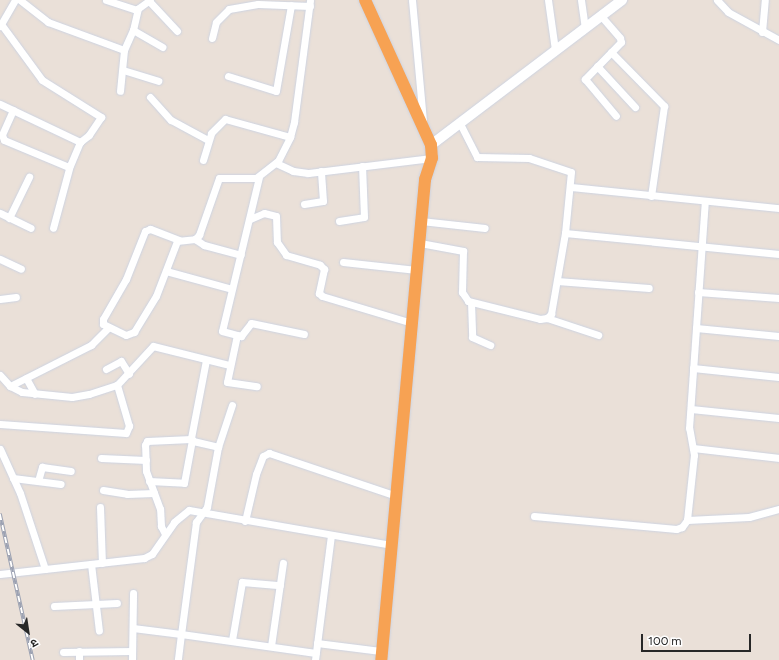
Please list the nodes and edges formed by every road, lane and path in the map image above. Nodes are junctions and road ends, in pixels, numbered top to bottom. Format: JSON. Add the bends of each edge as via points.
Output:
{"nodes":[{"id":1,"x":15,"y":0,"type":"edge"},
{"id":2,"x":20,"y":0,"type":"edge"},
{"id":3,"x":106,"y":0,"type":"edge"},
{"id":4,"x":131,"y":0,"type":"edge"},
{"id":5,"x":365,"y":0,"type":"edge"},
{"id":6,"x":412,"y":0,"type":"edge"},
{"id":7,"x":548,"y":0,"type":"edge"},
{"id":8,"x":580,"y":0,"type":"edge"},
{"id":9,"x":622,"y":0,"type":"edge"},
{"id":10,"x":717,"y":0,"type":"edge"},
{"id":11,"x":765,"y":0,"type":"edge"},
{"id":12,"x":149,"y":1,"type":"edge"},
{"id":13,"x":310,"y":3,"type":"edge"},
{"id":14,"x":291,"y":5,"type":"junction"},
{"id":15,"x":126,"y":7,"type":"junction"},
{"id":16,"x":138,"y":10,"type":"junction"},
{"id":17,"x":601,"y":16,"type":"junction"},
{"id":18,"x":1,"y":25,"type":"edge"},
{"id":19,"x":585,"y":28,"type":"junction"},
{"id":20,"x":133,"y":30,"type":"junction"},
{"id":21,"x":178,"y":31,"type":"dead end"},
{"id":22,"x":762,"y":32,"type":"junction"},
{"id":23,"x":212,"y":38,"type":"dead end"},
{"id":24,"x":779,"y":40,"type":"edge"},
{"id":25,"x":162,"y":47,"type":"dead end"},
{"id":26,"x":124,"y":50,"type":"junction"},
{"id":27,"x":555,"y":50,"type":"junction"},
{"id":28,"x":611,"y":52,"type":"junction"},
{"id":29,"x":597,"y":66,"type":"junction"},
{"id":30,"x":123,"y":70,"type":"junction"},
{"id":31,"x":228,"y":76,"type":"dead end"},
{"id":32,"x":158,"y":81,"type":"dead end"},
{"id":33,"x":120,"y":91,"type":"dead end"},
{"id":34,"x":150,"y":97,"type":"dead end"},
{"id":35,"x":0,"y":104,"type":"edge"},
{"id":36,"x":635,"y":107,"type":"dead end"},
{"id":37,"x":13,"y":110,"type":"junction"},
{"id":38,"x":616,"y":116,"type":"dead end"},
{"id":39,"x":460,"y":124,"type":"junction"},
{"id":40,"x":424,"y":132,"type":"junction"},
{"id":41,"x":290,"y":136,"type":"junction"},
{"id":42,"x":208,"y":140,"type":"junction"},
{"id":43,"x":80,"y":142,"type":"junction"},
{"id":44,"x":430,"y":145,"type":"junction"},
{"id":45,"x":432,"y":158,"type":"junction"},
{"id":46,"x":203,"y":160,"type":"dead end"},
{"id":47,"x":276,"y":163,"type":"junction"},
{"id":48,"x":362,"y":166,"type":"junction"},
{"id":49,"x":69,"y":167,"type":"junction"},
{"id":50,"x":321,"y":171,"type":"junction"},
{"id":51,"x":29,"y":177,"type":"dead end"},
{"id":52,"x":259,"y":177,"type":"junction"},
{"id":53,"x":571,"y":187,"type":"junction"},
{"id":54,"x":652,"y":196,"type":"junction"},
{"id":55,"x":704,"y":202,"type":"junction"},
{"id":56,"x":304,"y":204,"type":"dead end"},
{"id":57,"x":779,"y":208,"type":"edge"},
{"id":58,"x":0,"y":214,"type":"edge"},
{"id":59,"x":9,"y":218,"type":"junction"},
{"id":60,"x":250,"y":219,"type":"junction"},
{"id":61,"x":339,"y":221,"type":"dead end"},
{"id":62,"x":421,"y":221,"type":"junction"},
{"id":63,"x":31,"y":228,"type":"dead end"},
{"id":64,"x":53,"y":228,"type":"dead end"},
{"id":65,"x":485,"y":228,"type":"dead end"},
{"id":66,"x":565,"y":233,"type":"junction"},
{"id":67,"x":194,"y":239,"type":"junction"},
{"id":68,"x":179,"y":240,"type":"junction"},
{"id":69,"x":420,"y":243,"type":"junction"},
{"id":70,"x":701,"y":247,"type":"junction"},
{"id":71,"x":779,"y":254,"type":"edge"},
{"id":72,"x":241,"y":255,"type":"junction"},
{"id":73,"x":0,"y":259,"type":"edge"},
{"id":74,"x":342,"y":262,"type":"dead end"},
{"id":75,"x":21,"y":269,"type":"dead end"},
{"id":76,"x":417,"y":270,"type":"junction"},
{"id":77,"x":166,"y":271,"type":"junction"},
{"id":78,"x":557,"y":281,"type":"junction"},
{"id":79,"x":649,"y":288,"type":"dead end"},
{"id":80,"x":232,"y":289,"type":"junction"},
{"id":81,"x":698,"y":292,"type":"junction"},
{"id":82,"x":16,"y":297,"type":"dead end"},
{"id":83,"x":779,"y":298,"type":"edge"},
{"id":84,"x":0,"y":299,"type":"edge"},
{"id":85,"x":471,"y":302,"type":"junction"},
{"id":86,"x":547,"y":318,"type":"junction"},
{"id":87,"x":412,"y":323,"type":"junction"},
{"id":88,"x":109,"y":327,"type":"junction"},
{"id":89,"x":696,"y":328,"type":"junction"},
{"id":90,"x":304,"y":334,"type":"dead end"},
{"id":91,"x":237,"y":335,"type":"junction"},
{"id":92,"x":598,"y":335,"type":"dead end"},
{"id":93,"x":779,"y":336,"type":"edge"},
{"id":94,"x":490,"y":345,"type":"dead end"},
{"id":95,"x":206,"y":360,"type":"junction"},
{"id":96,"x":229,"y":365,"type":"junction"},
{"id":97,"x":693,"y":368,"type":"junction"},
{"id":98,"x":106,"y":369,"type":"dead end"},
{"id":99,"x":129,"y":374,"type":"junction"},
{"id":100,"x":0,"y":375,"type":"edge"},
{"id":101,"x":779,"y":377,"type":"edge"},
{"id":102,"x":26,"y":378,"type":"junction"},
{"id":103,"x":117,"y":385,"type":"junction"},
{"id":104,"x":10,"y":386,"type":"junction"},
{"id":105,"x":257,"y":386,"type":"dead end"},
{"id":106,"x":35,"y":394,"type":"junction"},
{"id":107,"x":232,"y":404,"type":"dead end"},
{"id":108,"x":691,"y":409,"type":"junction"},
{"id":109,"x":779,"y":418,"type":"edge"},
{"id":110,"x":0,"y":424,"type":"edge"},
{"id":111,"x":192,"y":440,"type":"junction"},
{"id":112,"x":218,"y":447,"type":"junction"},
{"id":113,"x":693,"y":448,"type":"junction"},
{"id":114,"x":0,"y":449,"type":"edge"},
{"id":115,"x":101,"y":458,"type":"dead end"},
{"id":116,"x":779,"y":458,"type":"edge"},
{"id":117,"x":146,"y":460,"type":"junction"},
{"id":118,"x":71,"y":471,"type":"dead end"},
{"id":119,"x":13,"y":478,"type":"junction"},
{"id":120,"x":38,"y":480,"type":"junction"},
{"id":121,"x":149,"y":481,"type":"junction"},
{"id":122,"x":61,"y":484,"type":"dead end"},
{"id":123,"x":103,"y":490,"type":"dead end"},
{"id":124,"x":154,"y":493,"type":"junction"},
{"id":125,"x":397,"y":496,"type":"junction"},
{"id":126,"x":100,"y":507,"type":"dead end"},
{"id":127,"x":779,"y":509,"type":"edge"},
{"id":128,"x":202,"y":513,"type":"junction"},
{"id":129,"x":534,"y":516,"type":"dead end"},
{"id":130,"x":688,"y":520,"type":"junction"},
{"id":131,"x":245,"y":521,"type":"junction"},
{"id":132,"x":165,"y":534,"type":"junction"},
{"id":133,"x":331,"y":535,"type":"junction"},
{"id":134,"x":391,"y":545,"type":"junction"},
{"id":135,"x":102,"y":563,"type":"junction"},
{"id":136,"x":283,"y":563,"type":"dead end"},
{"id":137,"x":91,"y":564,"type":"junction"},
{"id":138,"x":45,"y":569,"type":"junction"},
{"id":139,"x":0,"y":574,"type":"edge"},
{"id":140,"x":280,"y":585,"type":"junction"},
{"id":141,"x":133,"y":593,"type":"dead end"},
{"id":142,"x":117,"y":603,"type":"dead end"},
{"id":143,"x":96,"y":604,"type":"junction"},
{"id":144,"x":54,"y":606,"type":"dead end"},
{"id":145,"x":133,"y":628,"type":"junction"},
{"id":146,"x":98,"y":631,"type":"dead end"},
{"id":147,"x":181,"y":634,"type":"junction"},
{"id":148,"x":232,"y":640,"type":"junction"},
{"id":149,"x":317,"y":643,"type":"junction"},
{"id":150,"x":271,"y":646,"type":"junction"},
{"id":151,"x":64,"y":652,"type":"dead end"},
{"id":152,"x":79,"y":652,"type":"junction"},
{"id":153,"x":132,"y":652,"type":"junction"},
{"id":154,"x":381,"y":655,"type":"edge"},
{"id":155,"x":316,"y":656,"type":"edge"},
{"id":156,"x":79,"y":660,"type":"edge"},
{"id":157,"x":132,"y":660,"type":"edge"},
{"id":158,"x":178,"y":660,"type":"edge"}],
"edges":[{"from":1,"to":18,"type":"street"},
{"from":2,"to":26,"type":"street","via":[[48,22]]},
{"from":3,"to":15,"type":"street"},
{"from":4,"to":15,"type":"street"},
{"from":5,"to":40,"type":"highway"},
{"from":6,"to":40,"type":"street"},
{"from":7,"to":27,"type":"street"},
{"from":8,"to":19,"type":"street"},
{"from":9,"to":17,"type":"main road"},
{"from":10,"to":22,"type":"street","via":[[728,12]]},
{"from":11,"to":22,"type":"street"},
{"from":12,"to":16,"type":"street"},
{"from":12,"to":21,"type":"street"},
{"from":13,"to":14,"type":"street"},
{"from":13,"to":41,"type":"street"},
{"from":14,"to":23,"type":"street","via":[[258,4],[229,9],[216,22]]},
{"from":14,"to":31,"type":"street","via":[[276,91]]},
{"from":15,"to":16,"type":"street"},
{"from":16,"to":20,"type":"street"},
{"from":17,"to":19,"type":"main road"},
{"from":17,"to":28,"type":"street","via":[[621,40]]},
{"from":18,"to":43,"type":"street","via":[[42,80],[101,116],[89,136]]},
{"from":19,"to":27,"type":"main road"},
{"from":20,"to":25,"type":"street"},
{"from":20,"to":26,"type":"street"},
{"from":22,"to":24,"type":"street"},
{"from":26,"to":30,"type":"street"},
{"from":27,"to":39,"type":"main road"},
{"from":28,"to":29,"type":"street"},
{"from":28,"to":54,"type":"street","via":[[664,106]]},
{"from":29,"to":36,"type":"street"},
{"from":29,"to":38,"type":"street","via":[[585,79]]},
{"from":30,"to":32,"type":"street"},
{"from":30,"to":33,"type":"street"},
{"from":34,"to":42,"type":"street","via":[[172,120]]},
{"from":35,"to":37,"type":"street"},
{"from":37,"to":43,"type":"street"},
{"from":37,"to":49,"type":"street","via":[[2,135],[4,140]]},
{"from":39,"to":44,"type":"main road"},
{"from":39,"to":53,"type":"street","via":[[475,156],[526,158],[569,170],[572,175]]},
{"from":40,"to":44,"type":"highway"},
{"from":41,"to":42,"type":"street","via":[[228,119],[222,121]]},
{"from":41,"to":47,"type":"street"},
{"from":42,"to":46,"type":"street"},
{"from":43,"to":49,"type":"street"},
{"from":44,"to":45,"type":"highway"},
{"from":45,"to":48,"type":"street"},
{"from":45,"to":62,"type":"highway","via":[[426,174]]},
{"from":47,"to":50,"type":"street","via":[[301,172]]},
{"from":47,"to":52,"type":"street"},
{"from":48,"to":50,"type":"street"},
{"from":48,"to":61,"type":"street","via":[[364,216]]},
{"from":49,"to":64,"type":"street"},
{"from":50,"to":56,"type":"street","via":[[323,201]]},
{"from":51,"to":59,"type":"street"},
{"from":52,"to":60,"type":"street"},
{"from":52,"to":67,"type":"street","via":[[219,178],[199,235]]},
{"from":53,"to":54,"type":"street"},
{"from":53,"to":66,"type":"street"},
{"from":54,"to":55,"type":"street"},
{"from":55,"to":57,"type":"street"},
{"from":55,"to":70,"type":"street"},
{"from":58,"to":59,"type":"street"},
{"from":59,"to":63,"type":"street"},
{"from":60,"to":72,"type":"street"},
{"from":60,"to":87,"type":"street","via":[[264,213],[276,216],[277,242],[286,255],[320,265],[324,269],[319,293],[322,296]]},
{"from":62,"to":65,"type":"street"},
{"from":62,"to":69,"type":"highway"},
{"from":66,"to":70,"type":"street"},
{"from":66,"to":78,"type":"street"},
{"from":67,"to":68,"type":"street"},
{"from":67,"to":72,"type":"street","via":[[204,245]]},
{"from":68,"to":77,"type":"street"},
{"from":68,"to":88,"type":"street","via":[[150,229],[145,231],[126,278],[103,319],[103,324]]},
{"from":69,"to":76,"type":"highway"},
{"from":69,"to":85,"type":"street","via":[[464,251],[462,292]]},
{"from":70,"to":71,"type":"street"},
{"from":70,"to":81,"type":"street"},
{"from":72,"to":80,"type":"street"},
{"from":73,"to":75,"type":"street"},
{"from":74,"to":76,"type":"street"},
{"from":76,"to":87,"type":"highway"},
{"from":77,"to":80,"type":"street"},
{"from":77,"to":88,"type":"street","via":[[156,296],[134,332],[126,335]]},
{"from":78,"to":79,"type":"street"},
{"from":78,"to":86,"type":"street","via":[[551,314]]},
{"from":80,"to":91,"type":"street","via":[[222,331]]},
{"from":81,"to":83,"type":"street"},
{"from":81,"to":89,"type":"street"},
{"from":82,"to":84,"type":"street"},
{"from":85,"to":86,"type":"street"},
{"from":85,"to":94,"type":"street","via":[[472,337]]},
{"from":86,"to":92,"type":"street"},
{"from":87,"to":125,"type":"highway"},
{"from":88,"to":102,"type":"street","via":[[91,345]]},
{"from":89,"to":93,"type":"street"},
{"from":89,"to":97,"type":"street"},
{"from":90,"to":91,"type":"street","via":[[251,323],[242,335]]},
{"from":91,"to":96,"type":"street"},
{"from":95,"to":96,"type":"street"},
{"from":95,"to":99,"type":"street","via":[[155,346]]},
{"from":95,"to":111,"type":"street"},
{"from":96,"to":105,"type":"street","via":[[227,382]]},
{"from":97,"to":101,"type":"street"},
{"from":97,"to":108,"type":"street"},
{"from":98,"to":99,"type":"street","via":[[121,361]]},
{"from":99,"to":103,"type":"street"},
{"from":100,"to":104,"type":"street"},
{"from":102,"to":104,"type":"street"},
{"from":102,"to":106,"type":"street"},
{"from":103,"to":106,"type":"street","via":[[83,396]]},
{"from":103,"to":110,"type":"street","via":[[128,426],[126,433]]},
{"from":104,"to":106,"type":"street"},
{"from":107,"to":112,"type":"street"},
{"from":108,"to":109,"type":"street"},
{"from":108,"to":113,"type":"street","via":[[689,428]]},
{"from":111,"to":112,"type":"street"},
{"from":111,"to":117,"type":"street","via":[[148,441]]},
{"from":111,"to":121,"type":"street","via":[[184,483]]},
{"from":112,"to":128,"type":"street","via":[[207,507]]},
{"from":113,"to":116,"type":"street"},
{"from":113,"to":130,"type":"street"},
{"from":114,"to":119,"type":"street"},
{"from":115,"to":117,"type":"street"},
{"from":117,"to":121,"type":"street"},
{"from":118,"to":120,"type":"street","via":[[42,467]]},
{"from":119,"to":120,"type":"street"},
{"from":119,"to":138,"type":"street"},
{"from":120,"to":122,"type":"street"},
{"from":121,"to":124,"type":"street"},
{"from":123,"to":124,"type":"street","via":[[130,494]]},
{"from":124,"to":132,"type":"street"},
{"from":125,"to":131,"type":"street","via":[[269,453],[263,456],[256,474]]},
{"from":125,"to":134,"type":"highway"},
{"from":126,"to":135,"type":"street"},
{"from":127,"to":130,"type":"street","via":[[749,517]]},
{"from":128,"to":131,"type":"street"},
{"from":128,"to":132,"type":"street","via":[[189,510],[174,522]]},
{"from":128,"to":147,"type":"street","via":[[196,522]]},
{"from":129,"to":130,"type":"street","via":[[676,529]]},
{"from":131,"to":133,"type":"street"},
{"from":132,"to":135,"type":"street","via":[[149,556]]},
{"from":133,"to":134,"type":"street"},
{"from":133,"to":149,"type":"street"},
{"from":134,"to":154,"type":"highway"},
{"from":135,"to":137,"type":"street"},
{"from":136,"to":140,"type":"street"},
{"from":137,"to":138,"type":"street"},
{"from":137,"to":143,"type":"street"},
{"from":138,"to":139,"type":"street"},
{"from":140,"to":148,"type":"street","via":[[242,582]]},
{"from":140,"to":150,"type":"street"},
{"from":141,"to":145,"type":"street"},
{"from":142,"to":143,"type":"street"},
{"from":143,"to":144,"type":"street"},
{"from":143,"to":146,"type":"street"},
{"from":145,"to":147,"type":"street"},
{"from":145,"to":153,"type":"street"},
{"from":147,"to":148,"type":"street"},
{"from":147,"to":158,"type":"street"},
{"from":148,"to":150,"type":"street"},
{"from":149,"to":154,"type":"street"},
{"from":149,"to":155,"type":"street"},
{"from":150,"to":155,"type":"street"},
{"from":151,"to":152,"type":"street"},
{"from":152,"to":153,"type":"street"},
{"from":152,"to":156,"type":"street"},
{"from":153,"to":157,"type":"street"}]}
